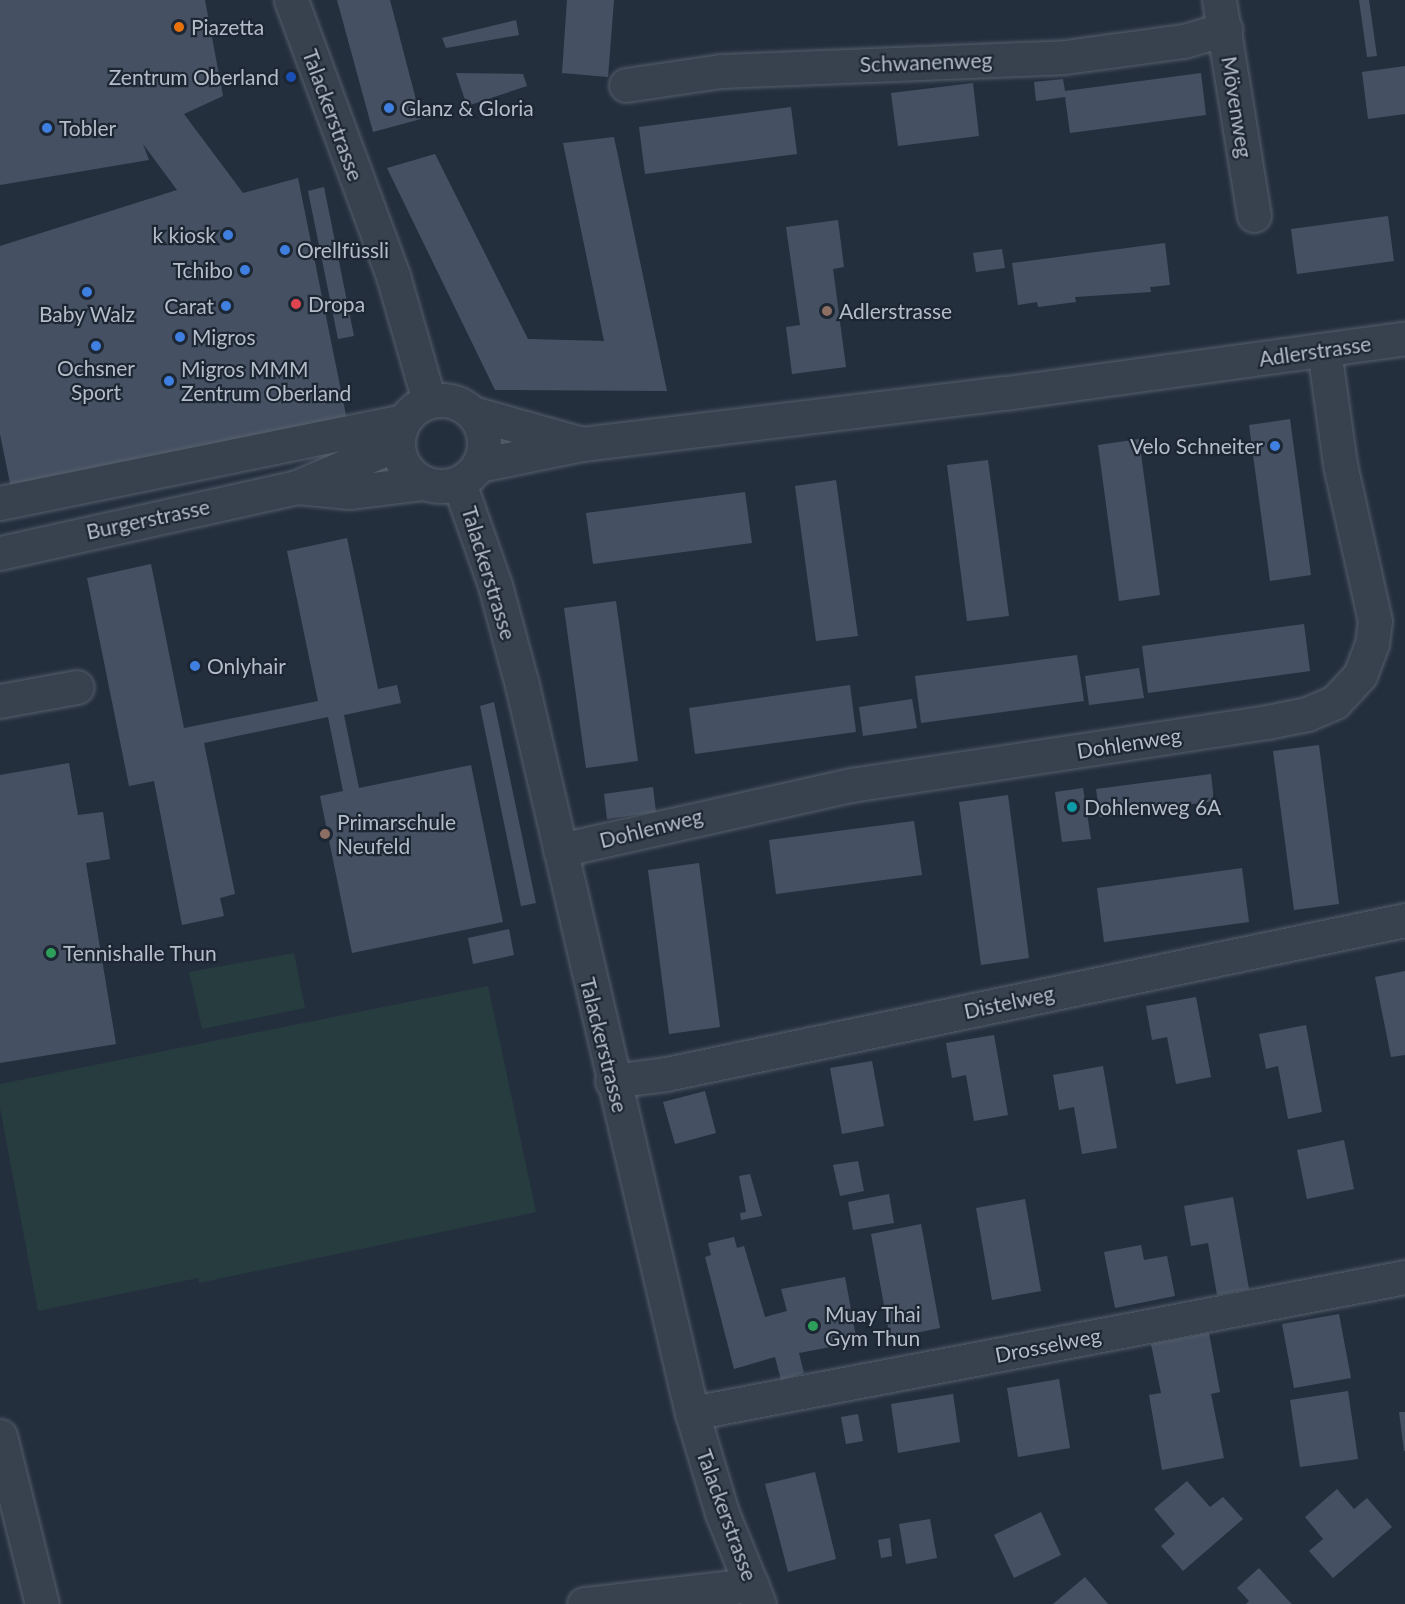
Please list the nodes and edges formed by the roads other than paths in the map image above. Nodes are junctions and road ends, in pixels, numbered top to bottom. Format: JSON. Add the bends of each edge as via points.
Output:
{"nodes":[{"id":1,"x":291,"y":0,"type":"edge"},
{"id":2,"x":1222,"y":15,"type":"edge"},
{"id":3,"x":626,"y":85,"type":"dead end"},
{"id":4,"x":1254,"y":214,"type":"dead end"},
{"id":5,"x":1405,"y":338,"type":"edge"},
{"id":6,"x":1324,"y":350,"type":"junction"},
{"id":7,"x":429,"y":401,"type":"junction"},
{"id":8,"x":472,"y":413,"type":"junction"},
{"id":9,"x":401,"y":428,"type":"junction"},
{"id":10,"x":582,"y":444,"type":"junction"},
{"id":11,"x":469,"y":474,"type":"junction"},
{"id":12,"x":423,"y":483,"type":"junction"},
{"id":13,"x":297,"y":487,"type":"junction"},
{"id":14,"x":0,"y":503,"type":"edge"},
{"id":15,"x":0,"y":553,"type":"edge"},
{"id":16,"x":77,"y":687,"type":"dead end"},
{"id":17,"x":0,"y":701,"type":"edge"},
{"id":18,"x":560,"y":850,"type":"junction"},
{"id":19,"x":1405,"y":920,"type":"edge"},
{"id":20,"x":612,"y":1081,"type":"junction"},
{"id":21,"x":1405,"y":1277,"type":"edge"},
{"id":22,"x":692,"y":1413,"type":"junction"},
{"id":23,"x":0,"y":1436,"type":"edge"},
{"id":24,"x":755,"y":1594,"type":"edge"},
{"id":25,"x":42,"y":1604,"type":"edge"},
{"id":26,"x":584,"y":1604,"type":"edge"}],
"edges":[{"from":1,"to":7,"type":"street","name":"Talackerstrasse","via":[[393,276]]},
{"from":2,"to":3,"type":"street","name":"Schwanenweg","via":[[1184,40],[1065,57],[721,71]]},
{"from":2,"to":4,"type":"street","name":"Mövenweg"},
{"from":5,"to":6,"type":"street","name":"Adlerstrasse"},
{"from":6,"to":10,"type":"street","name":"Adlerstrasse"},
{"from":6,"to":18,"type":"street","name":"Dohlenweg","via":[[1340,464],[1375,621],[1372,644],[1360,675],[1335,702],[1307,714],[1267,722],[851,784]]},
{"from":7,"to":8,"type":"street","via":[[452,401]]},
{"from":7,"to":9,"type":"street"},
{"from":8,"to":10,"type":"street","name":"Adlerstrasse"},
{"from":8,"to":11,"type":"street","via":[[484,438]]},
{"from":9,"to":12,"type":"street","via":[[405,469]]},
{"from":9,"to":13,"type":"street","name":"Burgerstrasse","via":[[383,450]]},
{"from":9,"to":14,"type":"street"},
{"from":10,"to":11,"type":"street","name":"Adlerstrasse"},
{"from":11,"to":12,"type":"street","via":[[441,487]]},
{"from":11,"to":18,"type":"street","name":"Talackerstrasse"},
{"from":12,"to":13,"type":"street","name":"Burgerstrasse","via":[[349,492]]},
{"from":13,"to":15,"type":"street","name":"Burgerstrasse"},
{"from":16,"to":17,"type":"street"},
{"from":18,"to":20,"type":"street","name":"Talackerstrasse"},
{"from":19,"to":20,"type":"street","name":"Distelweg","via":[[666,1074]]},
{"from":20,"to":22,"type":"street","name":"Talackerstrasse"},
{"from":21,"to":22,"type":"street","name":"Drosselweg"},
{"from":22,"to":24,"type":"street","name":"Talackerstrasse","via":[[722,1513]]},
{"from":23,"to":25,"type":"street"},
{"from":24,"to":26,"type":"street"}]}
